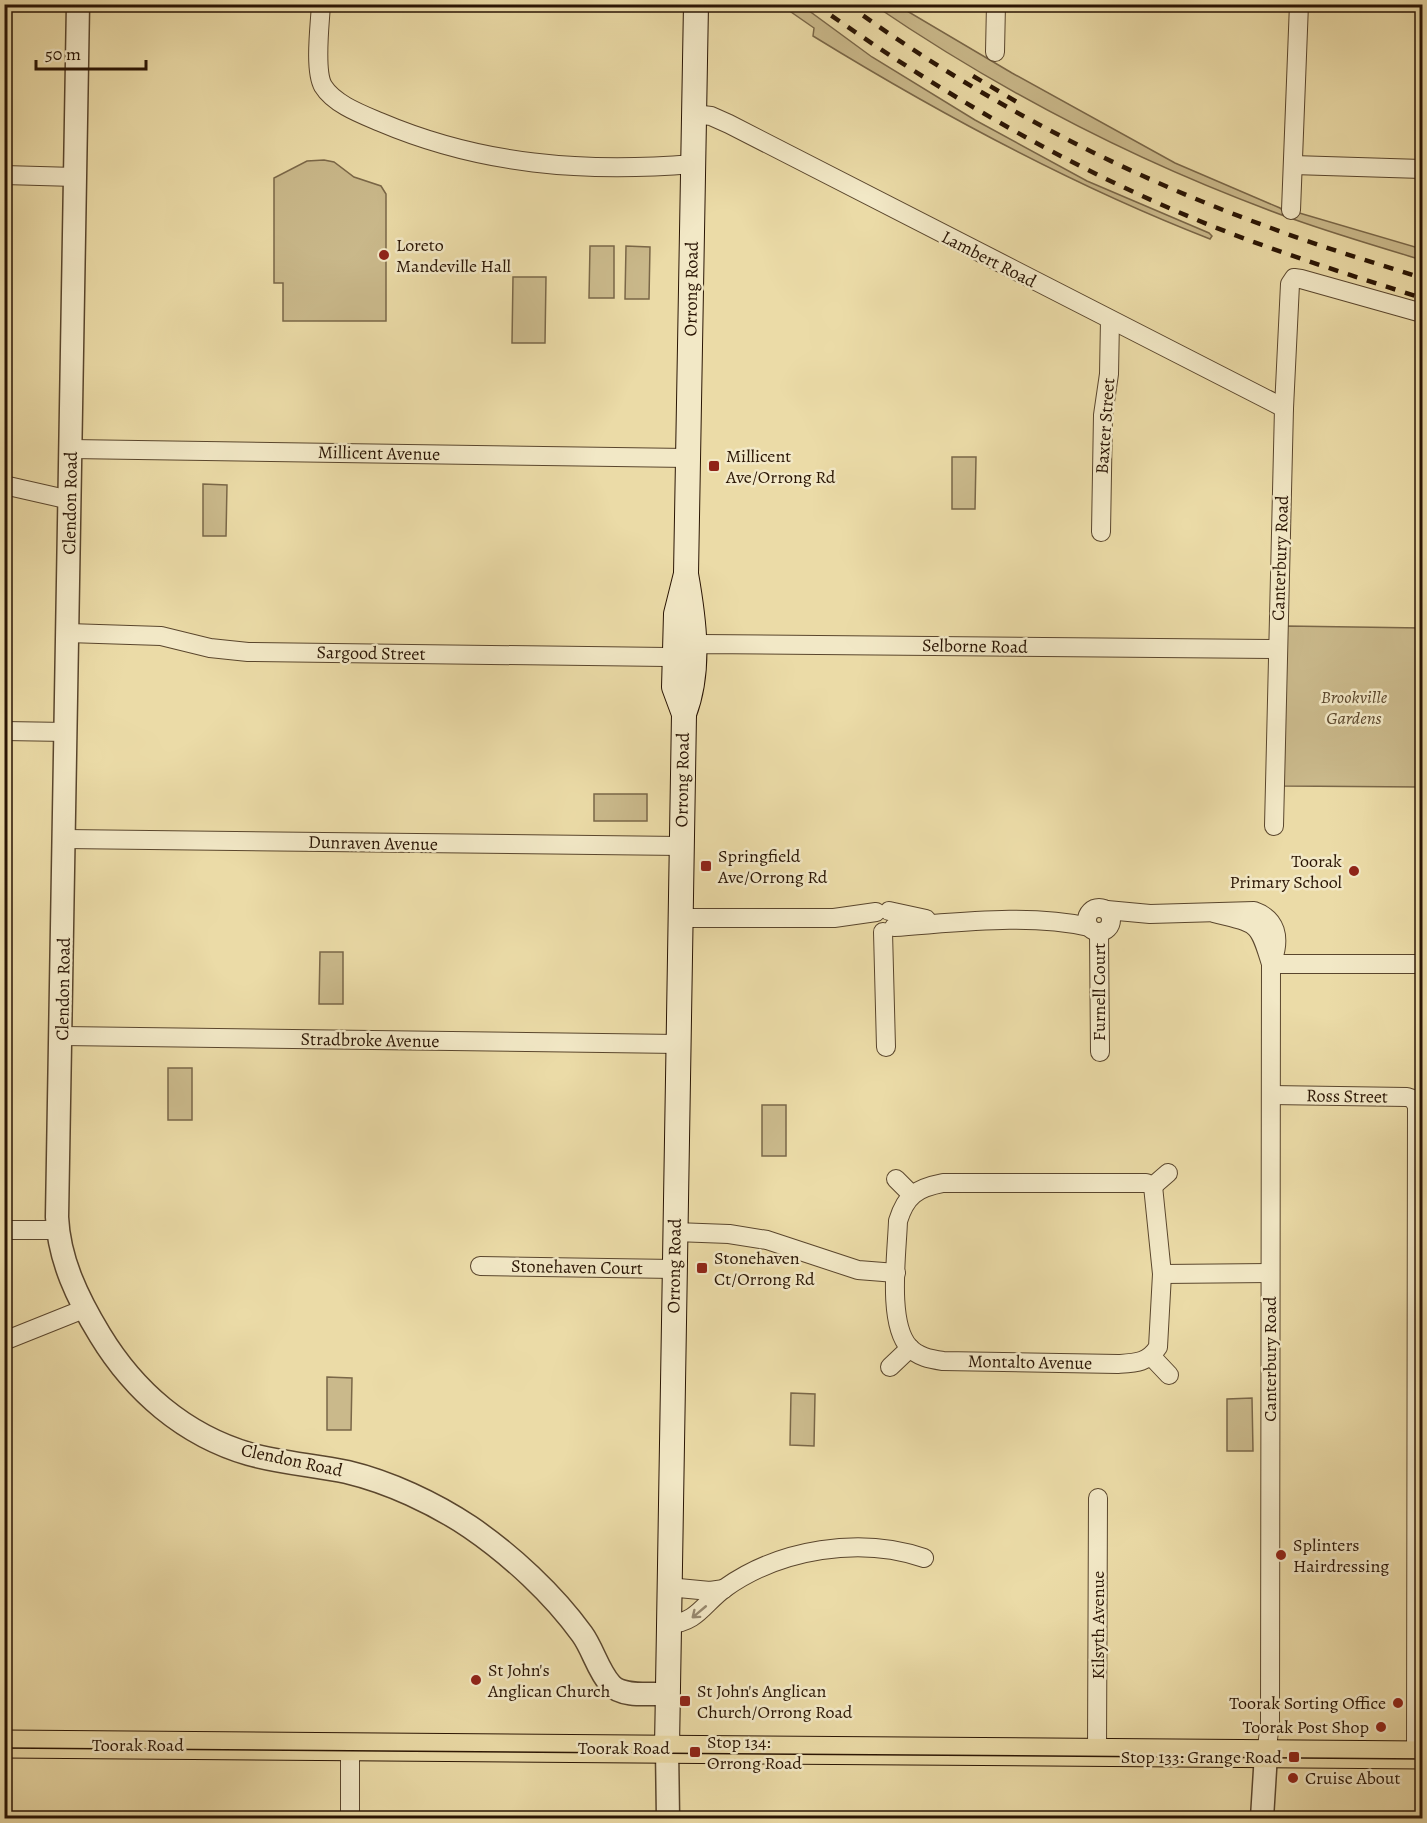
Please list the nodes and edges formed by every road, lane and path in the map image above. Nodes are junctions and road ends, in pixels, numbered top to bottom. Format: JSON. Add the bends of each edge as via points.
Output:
{"nodes":[{"id":1,"x":78,"y":4,"type":"edge"},
{"id":2,"x":321,"y":4,"type":"edge"},
{"id":3,"x":696,"y":4,"type":"edge"},
{"id":4,"x":996,"y":4,"type":"edge"},
{"id":5,"x":1299,"y":4,"type":"edge"},
{"id":6,"x":995,"y":52,"type":"dead end"},
{"id":7,"x":694,"y":114,"type":"junction"},
{"id":8,"x":693,"y":164,"type":"junction"},
{"id":9,"x":1293,"y":165,"type":"junction"},
{"id":10,"x":1422,"y":170,"type":"edge"},
{"id":11,"x":4,"y":175,"type":"edge"},
{"id":12,"x":75,"y":177,"type":"junction"},
{"id":13,"x":1291,"y":210,"type":"dead end"},
{"id":14,"x":1422,"y":313,"type":"edge"},
{"id":15,"x":1110,"y":320,"type":"junction"},
{"id":16,"x":1284,"y":408,"type":"junction"},
{"id":17,"x":71,"y":449,"type":"junction"},
{"id":18,"x":687,"y":458,"type":"junction"},
{"id":19,"x":4,"y":485,"type":"edge"},
{"id":20,"x":70,"y":500,"type":"junction"},
{"id":21,"x":1101,"y":532,"type":"dead end"},
{"id":22,"x":68,"y":633,"type":"junction"},
{"id":23,"x":1277,"y":649,"type":"junction"},
{"id":24,"x":684,"y":650,"type":"junction"},
{"id":25,"x":4,"y":730,"type":"edge"},
{"id":26,"x":67,"y":732,"type":"junction"},
{"id":27,"x":1274,"y":826,"type":"dead end"},
{"id":28,"x":65,"y":839,"type":"junction"},
{"id":29,"x":681,"y":846,"type":"junction"},
{"id":30,"x":680,"y":918,"type":"junction"},
{"id":31,"x":1099,"y":921,"type":"junction"},
{"id":32,"x":884,"y":922,"type":"junction"},
{"id":33,"x":1271,"y":964,"type":"junction"},
{"id":34,"x":1422,"y":964,"type":"edge"},
{"id":35,"x":62,"y":1036,"type":"junction"},
{"id":36,"x":678,"y":1044,"type":"junction"},
{"id":37,"x":885,"y":1047,"type":"dead end"},
{"id":38,"x":1100,"y":1052,"type":"dead end"},
{"id":39,"x":1271,"y":1095,"type":"junction"},
{"id":40,"x":1168,"y":1173,"type":"dead end"},
{"id":41,"x":896,"y":1179,"type":"dead end"},
{"id":42,"x":1153,"y":1186,"type":"junction"},
{"id":43,"x":911,"y":1194,"type":"junction"},
{"id":44,"x":4,"y":1230,"type":"edge"},
{"id":45,"x":58,"y":1230,"type":"junction"},
{"id":46,"x":675,"y":1232,"type":"junction"},
{"id":47,"x":480,"y":1266,"type":"dead end"},
{"id":48,"x":674,"y":1269,"type":"junction"},
{"id":49,"x":896,"y":1273,"type":"junction"},
{"id":50,"x":1270,"y":1273,"type":"junction"},
{"id":51,"x":1162,"y":1274,"type":"junction"},
{"id":52,"x":84,"y":1309,"type":"junction"},
{"id":53,"x":4,"y":1341,"type":"edge"},
{"id":54,"x":910,"y":1348,"type":"junction"},
{"id":55,"x":1152,"y":1357,"type":"junction"},
{"id":56,"x":890,"y":1367,"type":"dead end"},
{"id":57,"x":1169,"y":1375,"type":"dead end"},
{"id":58,"x":1098,"y":1498,"type":"dead end"},
{"id":59,"x":924,"y":1558,"type":"dead end"},
{"id":60,"x":668,"y":1587,"type":"junction"},
{"id":61,"x":724,"y":1589,"type":"junction"},
{"id":62,"x":669,"y":1624,"type":"junction"},
{"id":63,"x":668,"y":1687,"type":"junction"},
{"id":64,"x":4,"y":1744,"type":"edge"},
{"id":65,"x":350,"y":1747,"type":"junction"},
{"id":66,"x":668,"y":1748,"type":"junction"},
{"id":67,"x":1097,"y":1752,"type":"junction"},
{"id":68,"x":1266,"y":1754,"type":"junction"},
{"id":69,"x":1419,"y":1755,"type":"edge"},
{"id":70,"x":350,"y":1818,"type":"edge"},
{"id":71,"x":668,"y":1818,"type":"edge"},
{"id":72,"x":1262,"y":1818,"type":"edge"}],
"edges":[{"from":1,"to":12,"type":"street","name":"Clendon Road"},
{"from":2,"to":8,"type":"street","via":[[320,81],[331,95],[372,119],[436,143],[537,165],[599,169]]},
{"from":3,"to":7,"type":"main road","name":"Orrong Road"},
{"from":4,"to":6,"type":"street"},
{"from":5,"to":9,"type":"street"},
{"from":7,"to":8,"type":"main road","name":"Orrong Road"},
{"from":7,"to":15,"type":"street","name":"Lambert Road","via":[[729,124]]},
{"from":8,"to":18,"type":"main road","name":"Orrong Road"},
{"from":9,"to":10,"type":"street"},
{"from":9,"to":13,"type":"street"},
{"from":11,"to":12,"type":"street"},
{"from":12,"to":17,"type":"street","name":"Clendon Road"},
{"from":14,"to":16,"type":"street","name":"Canterbury Road","via":[[1298,278],[1292,280]]},
{"from":15,"to":16,"type":"street","name":"Lambert Road"},
{"from":15,"to":21,"type":"street","name":"Baxter Street"},
{"from":16,"to":23,"type":"street","name":"Canterbury Road"},
{"from":17,"to":18,"type":"street","name":"Millicent Avenue"},
{"from":17,"to":20,"type":"street","name":"Clendon Road"},
{"from":18,"to":24,"type":"main road","name":"Orrong Road","via":[[686,574],[676,614]]},
{"from":19,"to":20,"type":"street"},
{"from":20,"to":22,"type":"street","name":"Clendon Road"},
{"from":22,"to":24,"type":"street","name":"Sargood Street","via":[[161,636],[248,652],[667,657]]},
{"from":22,"to":26,"type":"street","name":"Clendon Road"},
{"from":23,"to":24,"type":"street","name":"Selborne Road","via":[[704,644]]},
{"from":23,"to":27,"type":"street","name":"Canterbury Road"},
{"from":24,"to":29,"type":"main road","name":"Orrong Road","via":[[674,687],[684,714]]},
{"from":25,"to":26,"type":"street"},
{"from":26,"to":28,"type":"street","name":"Clendon Road"},
{"from":28,"to":29,"type":"street","name":"Dunraven Avenue"},
{"from":28,"to":35,"type":"street","name":"Clendon Road"},
{"from":29,"to":30,"type":"main road","name":"Orrong Road"},
{"from":30,"to":32,"type":"street","via":[[834,918]]},
{"from":30,"to":36,"type":"main road","name":"Orrong Road"},
{"from":31,"to":32,"type":"street"},
{"from":31,"to":33,"type":"street","name":"Canterbury Road","via":[[1134,921],[1150,914],[1214,913],[1255,925],[1263,936]]},
{"from":31,"to":38,"type":"street","name":"Furnell Court"},
{"from":32,"to":37,"type":"street"},
{"from":33,"to":34,"type":"street"},
{"from":33,"to":39,"type":"street","name":"Canterbury Road"},
{"from":35,"to":36,"type":"street","name":"Stradbroke Avenue"},
{"from":35,"to":45,"type":"street","name":"Clendon Road"},
{"from":36,"to":46,"type":"main road","name":"Orrong Road"},
{"from":39,"to":50,"type":"street","name":"Canterbury Road"},
{"from":39,"to":69,"type":"street","name":"Ross Street","via":[[1407,1097],[1417,1106]]},
{"from":40,"to":42,"type":"street"},
{"from":41,"to":43,"type":"street"},
{"from":42,"to":43,"type":"street","via":[[943,1183]]},
{"from":42,"to":51,"type":"street"},
{"from":43,"to":49,"type":"street","via":[[898,1221]]},
{"from":44,"to":45,"type":"street"},
{"from":45,"to":52,"type":"street","name":"Clendon Road","via":[[67,1268]]},
{"from":46,"to":48,"type":"main road","name":"Orrong Road"},
{"from":46,"to":49,"type":"street","via":[[767,1240],[858,1270]]},
{"from":47,"to":48,"type":"street","name":"Stonehaven Court"},
{"from":48,"to":60,"type":"main road","name":"Orrong Road"},
{"from":49,"to":54,"type":"street","via":[[898,1322]]},
{"from":50,"to":51,"type":"street"},
{"from":50,"to":68,"type":"street","name":"Canterbury Road","via":[[1270,1724]]},
{"from":51,"to":55,"type":"street","via":[[1158,1347]]},
{"from":52,"to":53,"type":"street"},
{"from":52,"to":63,"type":"street","name":"Clendon Road","via":[[129,1376],[177,1420],[247,1453],[350,1473],[423,1501],[471,1528],[522,1571],[574,1623],[611,1685],[622,1691]]},
{"from":54,"to":55,"type":"street","name":"Montalto Avenue","via":[[924,1357],[943,1361],[1118,1364]]},
{"from":54,"to":56,"type":"street"},
{"from":55,"to":57,"type":"street"},
{"from":58,"to":67,"type":"street","name":"Kilsyth Avenue"},
{"from":59,"to":61,"type":"street","via":[[881,1548],[831,1549],[759,1569]]},
{"from":60,"to":61,"type":"street"},
{"from":60,"to":62,"type":"main road","name":"Orrong Road"},
{"from":61,"to":62,"type":"street","one_way":true,"via":[[685,1623]]},
{"from":62,"to":63,"type":"main road","name":"Orrong Road"},
{"from":63,"to":66,"type":"main road","name":"Orrong Road"},
{"from":64,"to":65,"type":"main road","name":"Toorak Road"},
{"from":65,"to":66,"type":"main road","name":"Toorak Road"},
{"from":65,"to":70,"type":"street"},
{"from":66,"to":67,"type":"main road","name":"Toorak Road"},
{"from":66,"to":71,"type":"street","name":"Orrong Road"},
{"from":67,"to":68,"type":"main road","name":"Toorak Road"},
{"from":68,"to":69,"type":"main road","name":"Toorak Road"},
{"from":68,"to":72,"type":"street"}]}
